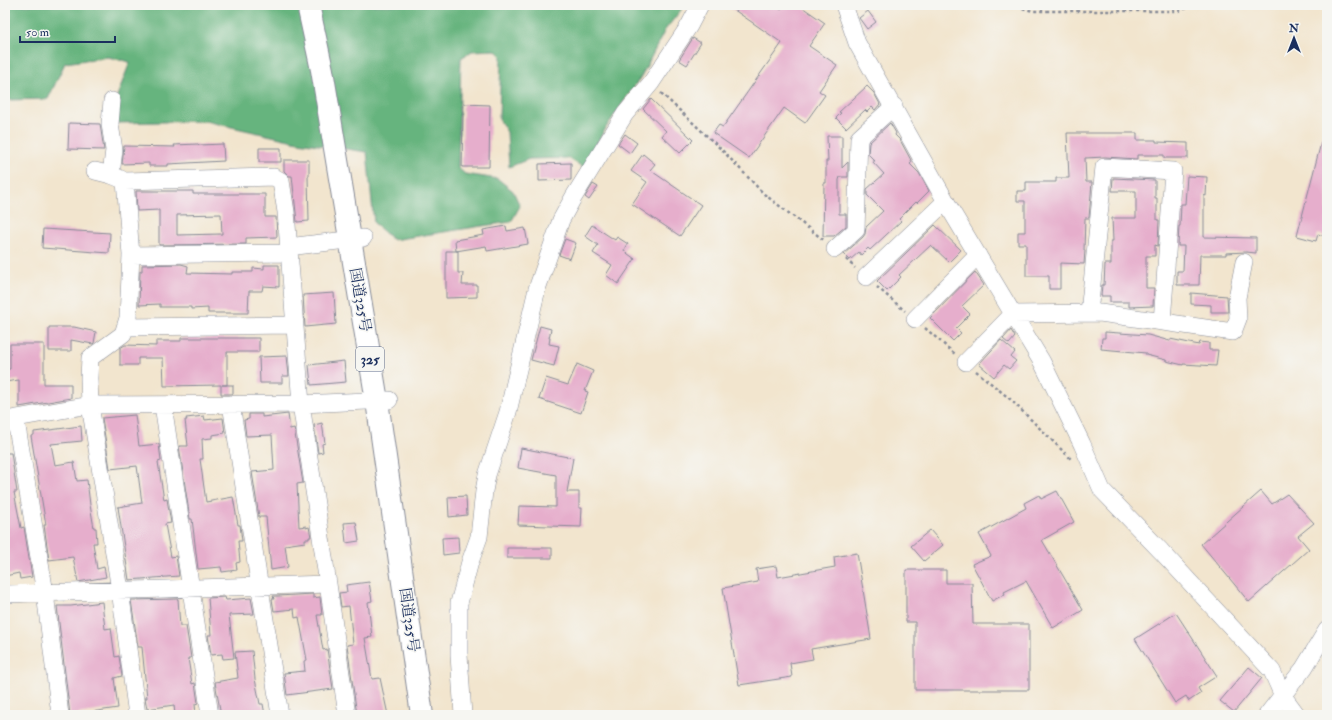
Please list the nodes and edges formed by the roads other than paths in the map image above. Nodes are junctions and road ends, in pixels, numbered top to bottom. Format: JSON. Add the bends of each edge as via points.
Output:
{"nodes":[{"id":1,"x":308,"y":5,"type":"edge"},
{"id":2,"x":324,"y":5,"type":"edge"},
{"id":3,"x":700,"y":5,"type":"edge"},
{"id":4,"x":844,"y":5,"type":"edge"},
{"id":5,"x":112,"y":101,"type":"dead end"},
{"id":6,"x":894,"y":106,"type":"junction"},
{"id":7,"x":111,"y":175,"type":"junction"},
{"id":8,"x":946,"y":201,"type":"junction"},
{"id":9,"x":356,"y":239,"type":"junction"},
{"id":10,"x":835,"y":249,"type":"dead end"},
{"id":11,"x":288,"y":250,"type":"junction"},
{"id":12,"x":131,"y":255,"type":"junction"},
{"id":13,"x":978,"y":255,"type":"junction"},
{"id":14,"x":1244,"y":262,"type":"dead end"},
{"id":15,"x":866,"y":277,"type":"dead end"},
{"id":16,"x":1089,"y":313,"type":"junction"},
{"id":17,"x":1013,"y":314,"type":"junction"},
{"id":18,"x":915,"y":319,"type":"dead end"},
{"id":19,"x":1162,"y":322,"type":"junction"},
{"id":20,"x":294,"y":325,"type":"junction"},
{"id":21,"x":126,"y":327,"type":"junction"},
{"id":22,"x":966,"y":362,"type":"dead end"},
{"id":23,"x":383,"y":401,"type":"junction"},
{"id":24,"x":231,"y":404,"type":"junction"},
{"id":25,"x":301,"y":404,"type":"junction"},
{"id":26,"x":90,"y":405,"type":"junction"},
{"id":27,"x":163,"y":405,"type":"junction"},
{"id":28,"x":9,"y":425,"type":"edge"},
{"id":29,"x":328,"y":584,"type":"junction"},
{"id":30,"x":260,"y":586,"type":"junction"},
{"id":31,"x":190,"y":588,"type":"junction"},
{"id":32,"x":120,"y":590,"type":"junction"},
{"id":33,"x":45,"y":593,"type":"junction"},
{"id":34,"x":5,"y":594,"type":"edge"},
{"id":35,"x":1327,"y":630,"type":"edge"},
{"id":36,"x":1283,"y":696,"type":"junction"},
{"id":37,"x":60,"y":715,"type":"edge"},
{"id":38,"x":137,"y":715,"type":"edge"},
{"id":39,"x":210,"y":715,"type":"edge"},
{"id":40,"x":280,"y":715,"type":"edge"},
{"id":41,"x":347,"y":715,"type":"edge"},
{"id":42,"x":422,"y":715,"type":"edge"},
{"id":43,"x":436,"y":715,"type":"edge"},
{"id":44,"x":463,"y":715,"type":"edge"},
{"id":45,"x":1267,"y":715,"type":"edge"},
{"id":46,"x":1297,"y":715,"type":"edge"}],
"edges":[{"from":1,"to":9,"type":"highway","name":"国道325号","number":"325"},
{"from":2,"to":9,"type":"highway","name":"国道325号","number":"325","via":[[336,68]]},
{"from":3,"to":44,"type":"street","via":[[651,83],[625,114],[561,220],[538,289],[508,412],[487,475],[479,537],[459,603]]},
{"from":4,"to":6,"type":"street","via":[[857,43]]},
{"from":5,"to":7,"type":"street","via":[[110,124],[114,150]]},
{"from":6,"to":8,"type":"street"},
{"from":6,"to":10,"type":"street","via":[[859,138],[856,230]]},
{"from":7,"to":11,"type":"street","via":[[274,177],[281,181]]},
{"from":7,"to":12,"type":"street"},
{"from":8,"to":13,"type":"street"},
{"from":8,"to":15,"type":"street"},
{"from":9,"to":11,"type":"street"},
{"from":9,"to":23,"type":"highway","name":"国道325号","number":"325"},
{"from":11,"to":12,"type":"street"},
{"from":11,"to":20,"type":"street"},
{"from":12,"to":21,"type":"street"},
{"from":13,"to":17,"type":"street"},
{"from":13,"to":18,"type":"street"},
{"from":14,"to":19,"type":"street","via":[[1237,298],[1238,319],[1233,332]]},
{"from":16,"to":17,"type":"street"},
{"from":16,"to":19,"type":"street"},
{"from":16,"to":19,"type":"street","via":[[1104,167],[1173,171]]},
{"from":17,"to":22,"type":"street"},
{"from":17,"to":36,"type":"street","via":[[1042,362],[1102,490],[1272,671]]},
{"from":20,"to":21,"type":"street"},
{"from":20,"to":25,"type":"street"},
{"from":21,"to":26,"type":"street","via":[[123,334],[90,358]]},
{"from":23,"to":25,"type":"street"},
{"from":23,"to":42,"type":"highway","name":"国道325号","number":"325"},
{"from":23,"to":43,"type":"highway","name":"国道325号","number":"325"},
{"from":24,"to":25,"type":"street"},
{"from":24,"to":27,"type":"street"},
{"from":24,"to":30,"type":"street"},
{"from":25,"to":29,"type":"street"},
{"from":26,"to":27,"type":"street"},
{"from":26,"to":28,"type":"street","via":[[35,415]]},
{"from":26,"to":32,"type":"street"},
{"from":27,"to":31,"type":"street"},
{"from":28,"to":33,"type":"street"},
{"from":29,"to":30,"type":"street"},
{"from":29,"to":41,"type":"street"},
{"from":30,"to":31,"type":"street"},
{"from":30,"to":40,"type":"street"},
{"from":31,"to":32,"type":"street"},
{"from":31,"to":39,"type":"street"},
{"from":32,"to":33,"type":"street"},
{"from":32,"to":38,"type":"street"},
{"from":33,"to":34,"type":"street"},
{"from":33,"to":37,"type":"street"},
{"from":35,"to":36,"type":"street"},
{"from":36,"to":45,"type":"street"},
{"from":36,"to":46,"type":"street"}]}
